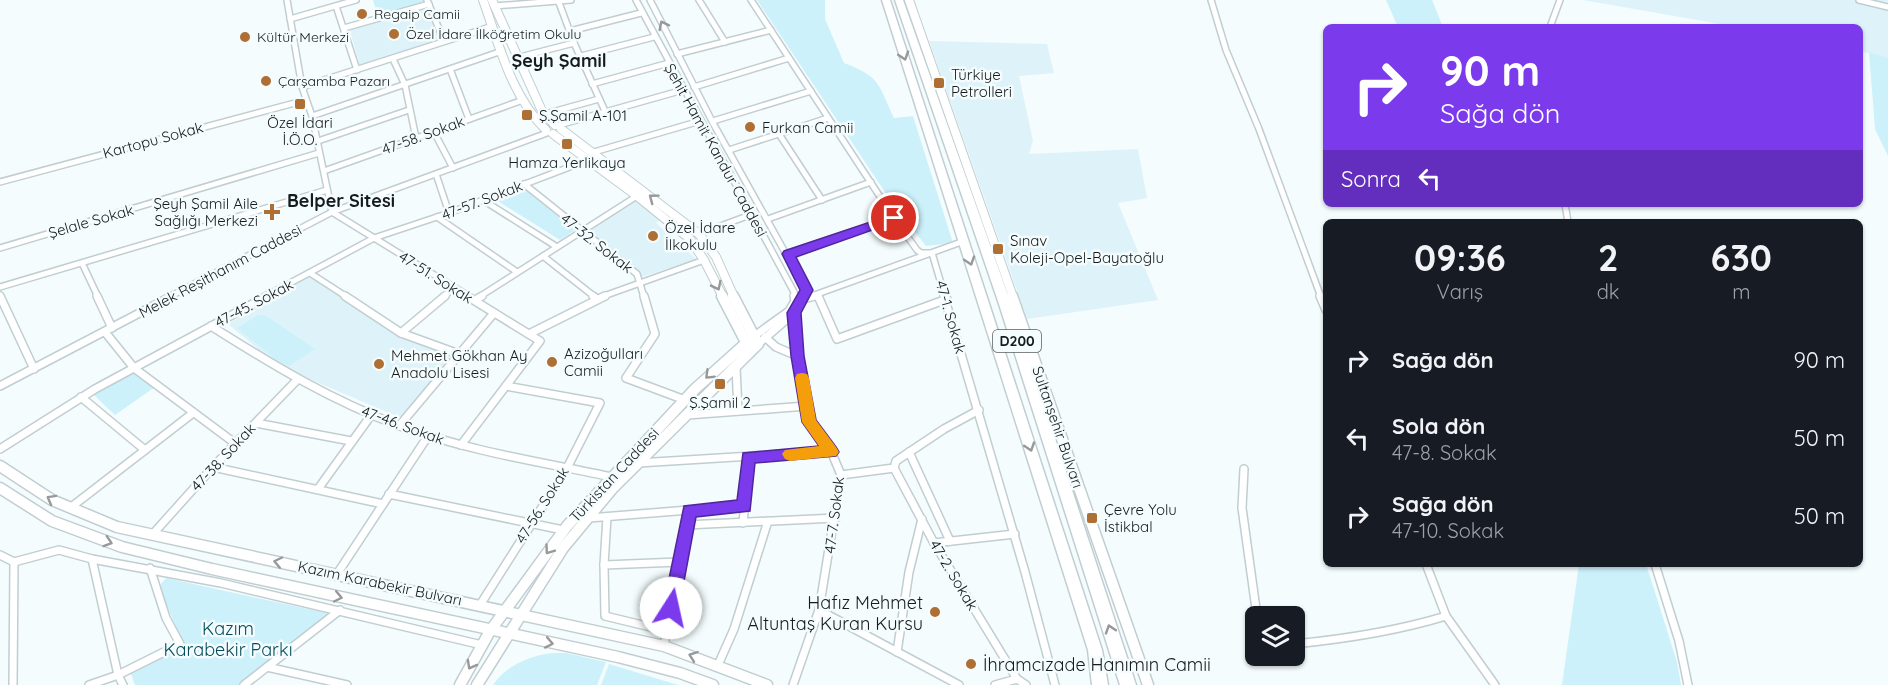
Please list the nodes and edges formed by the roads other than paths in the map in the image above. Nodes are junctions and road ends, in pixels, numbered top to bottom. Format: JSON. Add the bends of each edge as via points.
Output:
{"nodes":[{"id":1,"x":287,"y":0,"type":"edge"},
{"id":2,"x":356,"y":0,"type":"edge"},
{"id":3,"x":483,"y":0,"type":"edge"},
{"id":4,"x":558,"y":0,"type":"edge"},
{"id":5,"x":571,"y":0,"type":"edge"},
{"id":6,"x":636,"y":0,"type":"edge"},
{"id":7,"x":650,"y":0,"type":"edge"},
{"id":8,"x":699,"y":0,"type":"edge"},
{"id":9,"x":751,"y":0,"type":"edge"},
{"id":10,"x":886,"y":0,"type":"edge"},
{"id":11,"x":899,"y":0,"type":"edge"},
{"id":12,"x":909,"y":0,"type":"edge"},
{"id":13,"x":1211,"y":0,"type":"edge"},
{"id":14,"x":1560,"y":0,"type":"edge"},
{"id":15,"x":1859,"y":0,"type":"edge"},
{"id":16,"x":1886,"y":0,"type":"edge"},
{"id":17,"x":428,"y":2,"type":"edge"},
{"id":18,"x":493,"y":3,"type":"edge"},
{"id":19,"x":336,"y":6,"type":"junction"},
{"id":20,"x":1888,"y":7,"type":"edge"},
{"id":21,"x":641,"y":13,"type":"junction"},
{"id":22,"x":290,"y":19,"type":"junction"},
{"id":23,"x":1551,"y":24,"type":"edge"},
{"id":24,"x":493,"y":26,"type":"junction"},
{"id":25,"x":344,"y":28,"type":"junction"},
{"id":26,"x":771,"y":30,"type":"junction"},
{"id":27,"x":570,"y":31,"type":"junction"},
{"id":28,"x":654,"y":37,"type":"junction"},
{"id":29,"x":444,"y":41,"type":"junction"},
{"id":30,"x":724,"y":42,"type":"junction"},
{"id":31,"x":574,"y":43,"type":"junction"},
{"id":32,"x":503,"y":51,"type":"junction"},
{"id":33,"x":677,"y":54,"type":"junction"},
{"id":34,"x":581,"y":56,"type":"junction"},
{"id":35,"x":516,"y":58,"type":"junction"},
{"id":36,"x":789,"y":58,"type":"junction"},
{"id":37,"x":393,"y":59,"type":"junction"},
{"id":38,"x":669,"y":63,"type":"junction"},
{"id":39,"x":450,"y":69,"type":"junction"},
{"id":40,"x":357,"y":70,"type":"junction"},
{"id":41,"x":592,"y":84,"type":"junction"},
{"id":42,"x":405,"y":85,"type":"junction"},
{"id":43,"x":302,"y":87,"type":"junction"},
{"id":44,"x":694,"y":87,"type":"junction"},
{"id":45,"x":683,"y":90,"type":"junction"},
{"id":46,"x":811,"y":91,"type":"junction"},
{"id":47,"x":599,"y":99,"type":"junction"},
{"id":48,"x":306,"y":100,"type":"junction"},
{"id":49,"x":523,"y":100,"type":"junction"},
{"id":50,"x":409,"y":110,"type":"junction"},
{"id":51,"x":605,"y":111,"type":"junction"},
{"id":52,"x":545,"y":114,"type":"junction"},
{"id":53,"x":312,"y":116,"type":"junction"},
{"id":54,"x":828,"y":118,"type":"junction"},
{"id":55,"x":469,"y":119,"type":"junction"},
{"id":56,"x":700,"y":121,"type":"junction"},
{"id":57,"x":713,"y":121,"type":"junction"},
{"id":58,"x":554,"y":129,"type":"junction"},
{"id":59,"x":434,"y":132,"type":"junction"},
{"id":60,"x":779,"y":134,"type":"junction"},
{"id":61,"x":416,"y":138,"type":"junction"},
{"id":62,"x":318,"y":141,"type":"junction"},
{"id":63,"x":729,"y":150,"type":"junction"},
{"id":64,"x":594,"y":152,"type":"junction"},
{"id":65,"x":319,"y":153,"type":"junction"},
{"id":66,"x":588,"y":160,"type":"junction"},
{"id":67,"x":453,"y":168,"type":"junction"},
{"id":68,"x":324,"y":171,"type":"junction"},
{"id":69,"x":436,"y":174,"type":"junction"},
{"id":70,"x":0,"y":182,"type":"edge"},
{"id":71,"x":870,"y":182,"type":"junction"},
{"id":72,"x":524,"y":184,"type":"junction"},
{"id":73,"x":327,"y":190,"type":"junction"},
{"id":74,"x":637,"y":196,"type":"junction"},
{"id":75,"x":483,"y":200,"type":"junction"},
{"id":76,"x":822,"y":200,"type":"junction"},
{"id":77,"x":332,"y":212,"type":"junction"},
{"id":78,"x":449,"y":213,"type":"junction"},
{"id":79,"x":750,"y":215,"type":"junction"},
{"id":80,"x":437,"y":218,"type":"junction"},
{"id":81,"x":894,"y":218,"type":"junction"},
{"id":82,"x":768,"y":219,"type":"junction"},
{"id":83,"x":582,"y":232,"type":"junction"},
{"id":84,"x":699,"y":234,"type":"junction"},
{"id":85,"x":374,"y":238,"type":"junction"},
{"id":86,"x":964,"y":241,"type":"junction"},
{"id":87,"x":557,"y":247,"type":"junction"},
{"id":88,"x":0,"y":248,"type":"edge"},
{"id":89,"x":932,"y":253,"type":"junction"},
{"id":90,"x":788,"y":254,"type":"junction"},
{"id":91,"x":543,"y":256,"type":"junction"},
{"id":92,"x":704,"y":260,"type":"junction"},
{"id":93,"x":82,"y":263,"type":"junction"},
{"id":94,"x":517,"y":272,"type":"junction"},
{"id":95,"x":310,"y":273,"type":"junction"},
{"id":96,"x":639,"y":282,"type":"junction"},
{"id":97,"x":0,"y":287,"type":"edge"},
{"id":98,"x":454,"y":288,"type":"junction"},
{"id":99,"x":818,"y":295,"type":"junction"},
{"id":100,"x":0,"y":296,"type":"edge"},
{"id":101,"x":804,"y":298,"type":"junction"},
{"id":102,"x":597,"y":299,"type":"junction"},
{"id":103,"x":947,"y":299,"type":"junction"},
{"id":104,"x":475,"y":300,"type":"junction"},
{"id":105,"x":795,"y":301,"type":"junction"},
{"id":106,"x":1323,"y":302,"type":"edge"},
{"id":107,"x":494,"y":313,"type":"junction"},
{"id":108,"x":794,"y":313,"type":"junction"},
{"id":109,"x":211,"y":326,"type":"junction"},
{"id":110,"x":108,"y":330,"type":"junction"},
{"id":111,"x":401,"y":333,"type":"junction"},
{"id":112,"x":530,"y":334,"type":"junction"},
{"id":113,"x":755,"y":342,"type":"junction"},
{"id":114,"x":459,"y":354,"type":"junction"},
{"id":115,"x":797,"y":356,"type":"junction"},
{"id":116,"x":736,"y":366,"type":"junction"},
{"id":117,"x":134,"y":368,"type":"junction"},
{"id":118,"x":34,"y":369,"type":"junction"},
{"id":119,"x":297,"y":380,"type":"junction"},
{"id":120,"x":0,"y":386,"type":"edge"},
{"id":121,"x":506,"y":386,"type":"junction"},
{"id":122,"x":81,"y":397,"type":"junction"},
{"id":123,"x":685,"y":400,"type":"junction"},
{"id":124,"x":807,"y":406,"type":"junction"},
{"id":125,"x":979,"y":410,"type":"junction"},
{"id":126,"x":738,"y":411,"type":"junction"},
{"id":127,"x":193,"y":413,"type":"junction"},
{"id":128,"x":372,"y":414,"type":"junction"},
{"id":129,"x":687,"y":415,"type":"junction"},
{"id":130,"x":256,"y":423,"type":"junction"},
{"id":131,"x":399,"y":426,"type":"junction"},
{"id":132,"x":428,"y":436,"type":"junction"},
{"id":133,"x":351,"y":441,"type":"junction"},
{"id":134,"x":236,"y":444,"type":"junction"},
{"id":135,"x":461,"y":445,"type":"junction"},
{"id":136,"x":0,"y":449,"type":"edge"},
{"id":137,"x":145,"y":450,"type":"junction"},
{"id":138,"x":831,"y":452,"type":"junction"},
{"id":139,"x":909,"y":452,"type":"junction"},
{"id":140,"x":748,"y":457,"type":"junction"},
{"id":141,"x":638,"y":463,"type":"junction"},
{"id":142,"x":0,"y":466,"type":"edge"},
{"id":143,"x":213,"y":467,"type":"junction"},
{"id":144,"x":567,"y":468,"type":"junction"},
{"id":145,"x":894,"y":468,"type":"junction"},
{"id":146,"x":1244,"y":469,"type":"dead end"},
{"id":147,"x":841,"y":475,"type":"junction"},
{"id":148,"x":612,"y":477,"type":"junction"},
{"id":149,"x":0,"y":488,"type":"edge"},
{"id":150,"x":318,"y":489,"type":"junction"},
{"id":151,"x":389,"y":494,"type":"junction"},
{"id":152,"x":383,"y":504,"type":"junction"},
{"id":153,"x":744,"y":506,"type":"junction"},
{"id":154,"x":69,"y":509,"type":"junction"},
{"id":155,"x":689,"y":510,"type":"junction"},
{"id":156,"x":607,"y":517,"type":"junction"},
{"id":157,"x":588,"y":518,"type":"junction"},
{"id":158,"x":836,"y":518,"type":"junction"},
{"id":159,"x":922,"y":519,"type":"junction"},
{"id":160,"x":768,"y":521,"type":"junction"},
{"id":161,"x":743,"y":523,"type":"junction"},
{"id":162,"x":530,"y":524,"type":"junction"},
{"id":163,"x":686,"y":525,"type":"junction"},
{"id":164,"x":563,"y":530,"type":"junction"},
{"id":165,"x":1015,"y":534,"type":"junction"},
{"id":166,"x":152,"y":536,"type":"junction"},
{"id":167,"x":951,"y":541,"type":"junction"},
{"id":168,"x":934,"y":543,"type":"junction"},
{"id":169,"x":0,"y":555,"type":"edge"},
{"id":170,"x":92,"y":559,"type":"junction"},
{"id":171,"x":14,"y":562,"type":"junction"},
{"id":172,"x":679,"y":562,"type":"junction"},
{"id":173,"x":604,"y":565,"type":"junction"},
{"id":174,"x":1427,"y":567,"type":"edge"},
{"id":175,"x":1656,"y":567,"type":"edge"},
{"id":176,"x":150,"y":568,"type":"junction"},
{"id":177,"x":338,"y":574,"type":"junction"},
{"id":178,"x":480,"y":605,"type":"junction"},
{"id":179,"x":1256,"y":606,"type":"edge"},
{"id":180,"x":340,"y":610,"type":"junction"},
{"id":181,"x":505,"y":610,"type":"junction"},
{"id":182,"x":819,"y":610,"type":"junction"},
{"id":183,"x":524,"y":614,"type":"junction"},
{"id":184,"x":1446,"y":616,"type":"junction"},
{"id":185,"x":490,"y":631,"type":"junction"},
{"id":186,"x":667,"y":631,"type":"junction"},
{"id":187,"x":510,"y":635,"type":"junction"},
{"id":188,"x":1305,"y":643,"type":"edge"},
{"id":189,"x":482,"y":645,"type":"junction"},
{"id":190,"x":664,"y":646,"type":"junction"},
{"id":191,"x":897,"y":652,"type":"junction"},
{"id":192,"x":718,"y":665,"type":"junction"},
{"id":193,"x":267,"y":667,"type":"junction"},
{"id":194,"x":118,"y":675,"type":"junction"},
{"id":195,"x":1017,"y":679,"type":"junction"},
{"id":196,"x":316,"y":682,"type":"edge"},
{"id":197,"x":13,"y":685,"type":"edge"},
{"id":198,"x":89,"y":685,"type":"edge"},
{"id":199,"x":123,"y":685,"type":"edge"},
{"id":200,"x":244,"y":685,"type":"edge"},
{"id":201,"x":347,"y":685,"type":"edge"},
{"id":202,"x":460,"y":685,"type":"edge"},
{"id":203,"x":477,"y":685,"type":"edge"},
{"id":204,"x":713,"y":685,"type":"edge"},
{"id":205,"x":767,"y":685,"type":"edge"},
{"id":206,"x":793,"y":685,"type":"edge"},
{"id":207,"x":959,"y":685,"type":"edge"},
{"id":208,"x":995,"y":685,"type":"edge"},
{"id":209,"x":1026,"y":685,"type":"edge"},
{"id":210,"x":1055,"y":685,"type":"edge"},
{"id":211,"x":1100,"y":685,"type":"edge"},
{"id":212,"x":1128,"y":685,"type":"edge"},
{"id":213,"x":1148,"y":685,"type":"edge"},
{"id":214,"x":1495,"y":685,"type":"edge"},
{"id":215,"x":1688,"y":685,"type":"edge"}],
"edges":[{"from":1,"to":22,"type":"street"},
{"from":2,"to":19,"type":"street"},
{"from":3,"to":24,"type":"street"},
{"from":4,"to":5,"type":"street"},
{"from":4,"to":18,"type":"street"},
{"from":4,"to":27,"type":"street"},
{"from":6,"to":21,"type":"street","name":"Şehit Hamit Kandur Caddesi"},
{"from":33,"to":7,"type":"street","name":"Şehit Hamit Kandur Caddesi","one_way":true},
{"from":8,"to":30,"type":"street"},
{"from":9,"to":26,"type":"street"},
{"from":10,"to":86,"type":"highway","number":"D200","one_way":true},
{"from":212,"to":11,"type":"highway","name":"Sultanşehir Bulvarı","number":"D200","one_way":true,"via":[[1005,304]]},
{"from":12,"to":213,"type":"street","name":"Sultanşehir Bulvarı"},
{"from":13,"to":106,"type":"street","via":[[1220,34]]},
{"from":14,"to":23,"type":"street"},
{"from":15,"to":20,"type":"street"},
{"from":16,"to":20,"type":"street"},
{"from":17,"to":25,"type":"street"},
{"from":17,"to":29,"type":"street"},
{"from":18,"to":35,"type":"street"},
{"from":19,"to":22,"type":"street"},
{"from":19,"to":25,"type":"street"},
{"from":21,"to":27,"type":"street"},
{"from":21,"to":28,"type":"street","name":"Şehit Hamit Kandur Caddesi"},
{"from":22,"to":43,"type":"street"},
{"from":24,"to":29,"type":"street"},
{"from":24,"to":32,"type":"street"},
{"from":25,"to":40,"type":"street"},
{"from":26,"to":30,"type":"street"},
{"from":26,"to":36,"type":"street"},
{"from":27,"to":31,"type":"street"},
{"from":28,"to":34,"type":"street"},
{"from":28,"to":38,"type":"street","name":"Şehit Hamit Kandur Caddesi"},
{"from":29,"to":37,"type":"street"},
{"from":30,"to":33,"type":"street"},
{"from":31,"to":34,"type":"street"},
{"from":31,"to":35,"type":"street"},
{"from":32,"to":39,"type":"street"},
{"from":32,"to":49,"type":"street"},
{"from":33,"to":44,"type":"street","name":"Şehit Hamit Kandur Caddesi"},
{"from":34,"to":41,"type":"street"},
{"from":35,"to":52,"type":"street"},
{"from":36,"to":44,"type":"street"},
{"from":36,"to":46,"type":"street"},
{"from":37,"to":40,"type":"street"},
{"from":37,"to":42,"type":"street"},
{"from":38,"to":41,"type":"street"},
{"from":38,"to":45,"type":"street","name":"Şehit Hamit Kandur Caddesi"},
{"from":39,"to":42,"type":"street"},
{"from":39,"to":55,"type":"street"},
{"from":40,"to":43,"type":"street"},
{"from":41,"to":47,"type":"street"},
{"from":42,"to":50,"type":"street"},
{"from":42,"to":53,"type":"street"},
{"from":43,"to":48,"type":"street"},
{"from":44,"to":57,"type":"street","name":"Şehit Hamit Kandur Caddesi"},
{"from":45,"to":51,"type":"street","name":"Melek Reşithanım Caddesi"},
{"from":45,"to":56,"type":"street","name":"Şehit Hamit Kandur Caddesi"},
{"from":46,"to":54,"type":"street"},
{"from":46,"to":57,"type":"street"},
{"from":47,"to":51,"type":"street"},
{"from":47,"to":52,"type":"street"},
{"from":48,"to":53,"type":"street"},
{"from":48,"to":70,"type":"street","name":"Kartopu Sokak"},
{"from":49,"to":55,"type":"street","name":"47-58. Sokak"},
{"from":49,"to":58,"type":"street","via":[[532,117]]},
{"from":50,"to":61,"type":"street"},
{"from":50,"to":62,"type":"street"},
{"from":51,"to":58,"type":"street","name":"Melek Reşithanım Caddesi"},
{"from":52,"to":58,"type":"street"},
{"from":53,"to":62,"type":"street"},
{"from":54,"to":60,"type":"street"},
{"from":54,"to":71,"type":"street"},
{"from":55,"to":59,"type":"street","name":"47-58. Sokak"},
{"from":56,"to":64,"type":"street"},
{"from":56,"to":79,"type":"street","name":"Şehit Hamit Kandur Caddesi"},
{"from":57,"to":63,"type":"street","name":"Şehit Hamit Kandur Caddesi"},
{"from":58,"to":64,"type":"street"},
{"from":58,"to":66,"type":"street"},
{"from":58,"to":67,"type":"street","name":"Melek Reşithanım Caddesi"},
{"from":59,"to":61,"type":"street","name":"47-58. Sokak"},
{"from":59,"to":67,"type":"street"},
{"from":60,"to":63,"type":"street"},
{"from":60,"to":76,"type":"street"},
{"from":61,"to":68,"type":"street","name":"47-58. Sokak"},
{"from":62,"to":65,"type":"street"},
{"from":63,"to":82,"type":"street","name":"Şehit Hamit Kandur Caddesi"},
{"from":84,"to":64,"type":"street","one_way":true},
{"from":65,"to":68,"type":"street"},
{"from":65,"to":88,"type":"street","name":"Şelale Sokak"},
{"from":66,"to":72,"type":"street","name":"47-57. Sokak"},
{"from":66,"to":74,"type":"street"},
{"from":67,"to":69,"type":"street","name":"Melek Reşithanım Caddesi"},
{"from":68,"to":73,"type":"street"},
{"from":69,"to":77,"type":"street","name":"Melek Reşithanım Caddesi"},
{"from":69,"to":78,"type":"street"},
{"from":71,"to":76,"type":"street"},
{"from":71,"to":81,"type":"street"},
{"from":72,"to":75,"type":"street","name":"47-57. Sokak"},
{"from":72,"to":83,"type":"street","name":"47-32. Sokak"},
{"from":73,"to":77,"type":"street"},
{"from":73,"to":93,"type":"street"},
{"from":74,"to":83,"type":"street"},
{"from":74,"to":92,"type":"street","via":[[690,239]]},
{"from":75,"to":78,"type":"street","name":"47-57. Sokak"},
{"from":75,"to":87,"type":"street"},
{"from":76,"to":82,"type":"street"},
{"from":77,"to":85,"type":"street","name":"47-51. Sokak"},
{"from":77,"to":110,"type":"street","name":"Melek Reşithanım Caddesi"},
{"from":78,"to":80,"type":"street","name":"47-57. Sokak"},
{"from":79,"to":84,"type":"street"},
{"from":79,"to":105,"type":"street","name":"Şehit Hamit Kandur Caddesi","via":[[794,292]]},
{"from":80,"to":85,"type":"street","name":"47-57. Sokak"},
{"from":80,"to":94,"type":"street"},
{"from":81,"to":89,"type":"street","via":[[917,250]]},
{"from":81,"to":90,"type":"street"},
{"from":82,"to":90,"type":"street","name":"Şehit Hamit Kandur Caddesi"},
{"from":83,"to":87,"type":"street"},
{"from":83,"to":96,"type":"street","name":"47-32. Sokak","via":[[637,274]]},
{"from":84,"to":113,"type":"street","via":[[716,258]]},
{"from":85,"to":95,"type":"street","name":"47-45. Sokak"},
{"from":85,"to":98,"type":"street","name":"47-51. Sokak"},
{"from":86,"to":89,"type":"street","name":"Türkistan Caddesi"},
{"from":86,"to":211,"type":"highway","number":"D200","one_way":true,"via":[[1095,651]]},
{"from":87,"to":91,"type":"street"},
{"from":89,"to":99,"type":"street","name":"Türkistan Caddesi"},
{"from":89,"to":103,"type":"street","name":"47-1. Sokak"},
{"from":90,"to":101,"type":"street","name":"Şehit Hamit Kandur Caddesi","via":[[807,290]]},
{"from":91,"to":94,"type":"street"},
{"from":91,"to":102,"type":"street"},
{"from":92,"to":96,"type":"street"},
{"from":92,"to":113,"type":"street","one_way":true},
{"from":93,"to":97,"type":"street"},
{"from":93,"to":110,"type":"street"},
{"from":94,"to":104,"type":"street"},
{"from":95,"to":109,"type":"street","name":"47-45. Sokak"},
{"from":95,"to":111,"type":"street"},
{"from":96,"to":102,"type":"street"},
{"from":96,"to":123,"type":"street","name":"47-32. Sokak","via":[[655,334],[626,378]]},
{"from":98,"to":104,"type":"street","name":"47-51. Sokak"},
{"from":98,"to":111,"type":"street"},
{"from":99,"to":101,"type":"street","name":"Türkistan Caddesi"},
{"from":99,"to":103,"type":"street","via":[[837,339]]},
{"from":100,"to":118,"type":"street"},
{"from":101,"to":105,"type":"street","name":"Türkistan Caddesi"},
{"from":101,"to":108,"type":"street","name":"Türkistan Caddesi"},
{"from":102,"to":112,"type":"street"},
{"from":103,"to":125,"type":"street","name":"47-1. Sokak"},
{"from":104,"to":107,"type":"street","name":"47-51. Sokak"},
{"from":105,"to":113,"type":"street","name":"Türkistan Caddesi"},
{"from":107,"to":112,"type":"street","name":"47-51. Sokak"},
{"from":107,"to":114,"type":"street"},
{"from":108,"to":113,"type":"street","name":"Türkistan Caddesi"},
{"from":108,"to":115,"type":"street","name":"47-7. Sokak"},
{"from":109,"to":117,"type":"street","name":"47-45. Sokak"},
{"from":109,"to":119,"type":"street","name":"47-46. Sokak"},
{"from":110,"to":117,"type":"street"},
{"from":110,"to":118,"type":"street","name":"Melek Reşithanım Caddesi"},
{"from":111,"to":114,"type":"street"},
{"from":112,"to":121,"type":"street","name":"47-51. Sokak","via":[[540,341]]},
{"from":113,"to":115,"type":"street"},
{"from":113,"to":116,"type":"street","name":"Türkistan Caddesi"},
{"from":113,"to":123,"type":"street","name":"Türkistan Caddesi","one_way":true},
{"from":114,"to":131,"type":"street"},
{"from":115,"to":124,"type":"street","name":"47-7. Sokak"},
{"from":116,"to":126,"type":"street"},
{"from":116,"to":129,"type":"street","name":"Türkistan Caddesi"},
{"from":117,"to":122,"type":"street","name":"47-45. Sokak"},
{"from":117,"to":127,"type":"street"},
{"from":118,"to":120,"type":"street","name":"Melek Reşithanım Caddesi"},
{"from":119,"to":128,"type":"street","name":"47-46. Sokak"},
{"from":119,"to":130,"type":"street","name":"47-38. Sokak"},
{"from":121,"to":135,"type":"street"},
{"from":121,"to":144,"type":"street","name":"47-56. Sokak","via":[[600,403]]},
{"from":122,"to":136,"type":"street","name":"47-45. Sokak"},
{"from":122,"to":137,"type":"street"},
{"from":123,"to":148,"type":"street","name":"Türkistan Caddesi"},
{"from":124,"to":126,"type":"street"},
{"from":124,"to":138,"type":"street","name":"47-7. Sokak","via":[[809,422]]},
{"from":125,"to":139,"type":"street"},
{"from":125,"to":165,"type":"street","name":"47-1. Sokak"},
{"from":126,"to":129,"type":"street"},
{"from":127,"to":134,"type":"street"},
{"from":127,"to":137,"type":"street"},
{"from":128,"to":131,"type":"street","name":"47-46. Sokak"},
{"from":128,"to":133,"type":"street"},
{"from":129,"to":141,"type":"street","name":"Türkistan Caddesi"},
{"from":130,"to":133,"type":"street"},
{"from":130,"to":134,"type":"street","name":"47-38. Sokak"},
{"from":131,"to":132,"type":"street","name":"47-46. Sokak"},
{"from":132,"to":135,"type":"street","name":"47-46. Sokak"},
{"from":132,"to":151,"type":"street"},
{"from":133,"to":150,"type":"street"},
{"from":134,"to":143,"type":"street","name":"47-38. Sokak"},
{"from":135,"to":144,"type":"street","name":"47-46. Sokak"},
{"from":137,"to":154,"type":"street"},
{"from":138,"to":140,"type":"street"},
{"from":138,"to":147,"type":"street","name":"47-7. Sokak"},
{"from":139,"to":145,"type":"street","via":[[896,461]]},
{"from":139,"to":167,"type":"street"},
{"from":140,"to":141,"type":"street"},
{"from":140,"to":153,"type":"street"},
{"from":141,"to":157,"type":"street","name":"Türkistan Caddesi"},
{"from":154,"to":142,"type":"street","name":"Kazım Karabekir Bulvarı","one_way":true},
{"from":143,"to":150,"type":"street"},
{"from":143,"to":166,"type":"street","name":"47-38. Sokak"},
{"from":144,"to":148,"type":"street","name":"47-46. Sokak"},
{"from":144,"to":162,"type":"street","name":"47-56. Sokak"},
{"from":145,"to":147,"type":"street"},
{"from":145,"to":159,"type":"street","name":"47-2. Sokak"},
{"from":146,"to":179,"type":"street","via":[[1242,508]]},
{"from":147,"to":158,"type":"street","name":"47-7. Sokak"},
{"from":148,"to":164,"type":"street","name":"Türkistan Caddesi"},
{"from":149,"to":185,"type":"street","name":"Kazım Karabekir Bulvarı","one_way":true,"via":[[52,521],[122,547]]},
{"from":150,"to":152,"type":"street"},
{"from":151,"to":152,"type":"street"},
{"from":151,"to":162,"type":"street"},
{"from":152,"to":177,"type":"street"},
{"from":153,"to":155,"type":"street"},
{"from":153,"to":161,"type":"street"},
{"from":154,"to":166,"type":"street","name":"Kazım Karabekir Bulvarı"},
{"from":155,"to":156,"type":"street"},
{"from":155,"to":163,"type":"street"},
{"from":156,"to":157,"type":"street"},
{"from":156,"to":173,"type":"street"},
{"from":157,"to":183,"type":"street","name":"Türkistan Caddesi","via":[[563,548]]},
{"from":158,"to":160,"type":"street"},
{"from":158,"to":182,"type":"street","name":"47-7. Sokak"},
{"from":159,"to":168,"type":"street","name":"47-2. Sokak"},
{"from":159,"to":191,"type":"street"},
{"from":160,"to":161,"type":"street"},
{"from":160,"to":192,"type":"street","via":[[734,629]]},
{"from":161,"to":163,"type":"street"},
{"from":162,"to":164,"type":"street"},
{"from":162,"to":178,"type":"street","name":"47-56. Sokak"},
{"from":163,"to":172,"type":"street"},
{"from":164,"to":181,"type":"street","name":"Türkistan Caddesi","one_way":true},
{"from":165,"to":167,"type":"street"},
{"from":165,"to":210,"type":"street","name":"47-1. Sokak"},
{"from":177,"to":166,"type":"street","name":"Kazım Karabekir Bulvarı","one_way":true},
{"from":167,"to":168,"type":"street"},
{"from":168,"to":195,"type":"street","name":"47-2. Sokak"},
{"from":169,"to":171,"type":"street"},
{"from":170,"to":171,"type":"street","via":[[59,550]]},
{"from":170,"to":176,"type":"street"},
{"from":170,"to":194,"type":"street"},
{"from":171,"to":197,"type":"street"},
{"from":172,"to":173,"type":"street"},
{"from":172,"to":186,"type":"street"},
{"from":173,"to":186,"type":"street","via":[[605,616]]},
{"from":174,"to":184,"type":"street"},
{"from":175,"to":215,"type":"street"},
{"from":176,"to":180,"type":"street"},
{"from":176,"to":194,"type":"street","via":[[166,618],[180,644]]},
{"from":177,"to":178,"type":"street","name":"Kazım Karabekir Bulvarı"},
{"from":178,"to":181,"type":"street","name":"Kazım Karabekir Bulvarı"},
{"from":180,"to":189,"type":"street"},
{"from":180,"to":193,"type":"street"},
{"from":181,"to":183,"type":"street","name":"Kazım Karabekir Bulvarı"},
{"from":181,"to":185,"type":"street","name":"Türkistan Caddesi"},
{"from":182,"to":191,"type":"street"},
{"from":182,"to":206,"type":"street","name":"47-7. Sokak"},
{"from":183,"to":187,"type":"street","name":"Türkistan Caddesi"},
{"from":183,"to":190,"type":"street","name":"Kazım Karabekir Bulvarı"},
{"from":184,"to":188,"type":"street","via":[[1417,625]]},
{"from":184,"to":214,"type":"street"},
{"from":185,"to":187,"type":"street","name":"Kazım Karabekir Bulvarı"},
{"from":185,"to":189,"type":"street","name":"Türkistan Caddesi"},
{"from":186,"to":190,"type":"street"},
{"from":187,"to":203,"type":"street","name":"Türkistan Caddesi"},
{"from":187,"to":204,"type":"street","name":"Kazım Karabekir Bulvarı","one_way":true,"via":[[618,657]]},
{"from":189,"to":202,"type":"street","name":"Türkistan Caddesi","one_way":true},
{"from":192,"to":190,"type":"street","name":"Kazım Karabekir Bulvarı","one_way":true},
{"from":191,"to":207,"type":"street"},
{"from":192,"to":205,"type":"street","name":"Kazım Karabekir Bulvarı"},
{"from":193,"to":196,"type":"street"},
{"from":193,"to":200,"type":"street"},
{"from":194,"to":198,"type":"street"},
{"from":194,"to":199,"type":"street"},
{"from":195,"to":208,"type":"street"},
{"from":195,"to":209,"type":"street"},
{"from":196,"to":201,"type":"street"}]}
